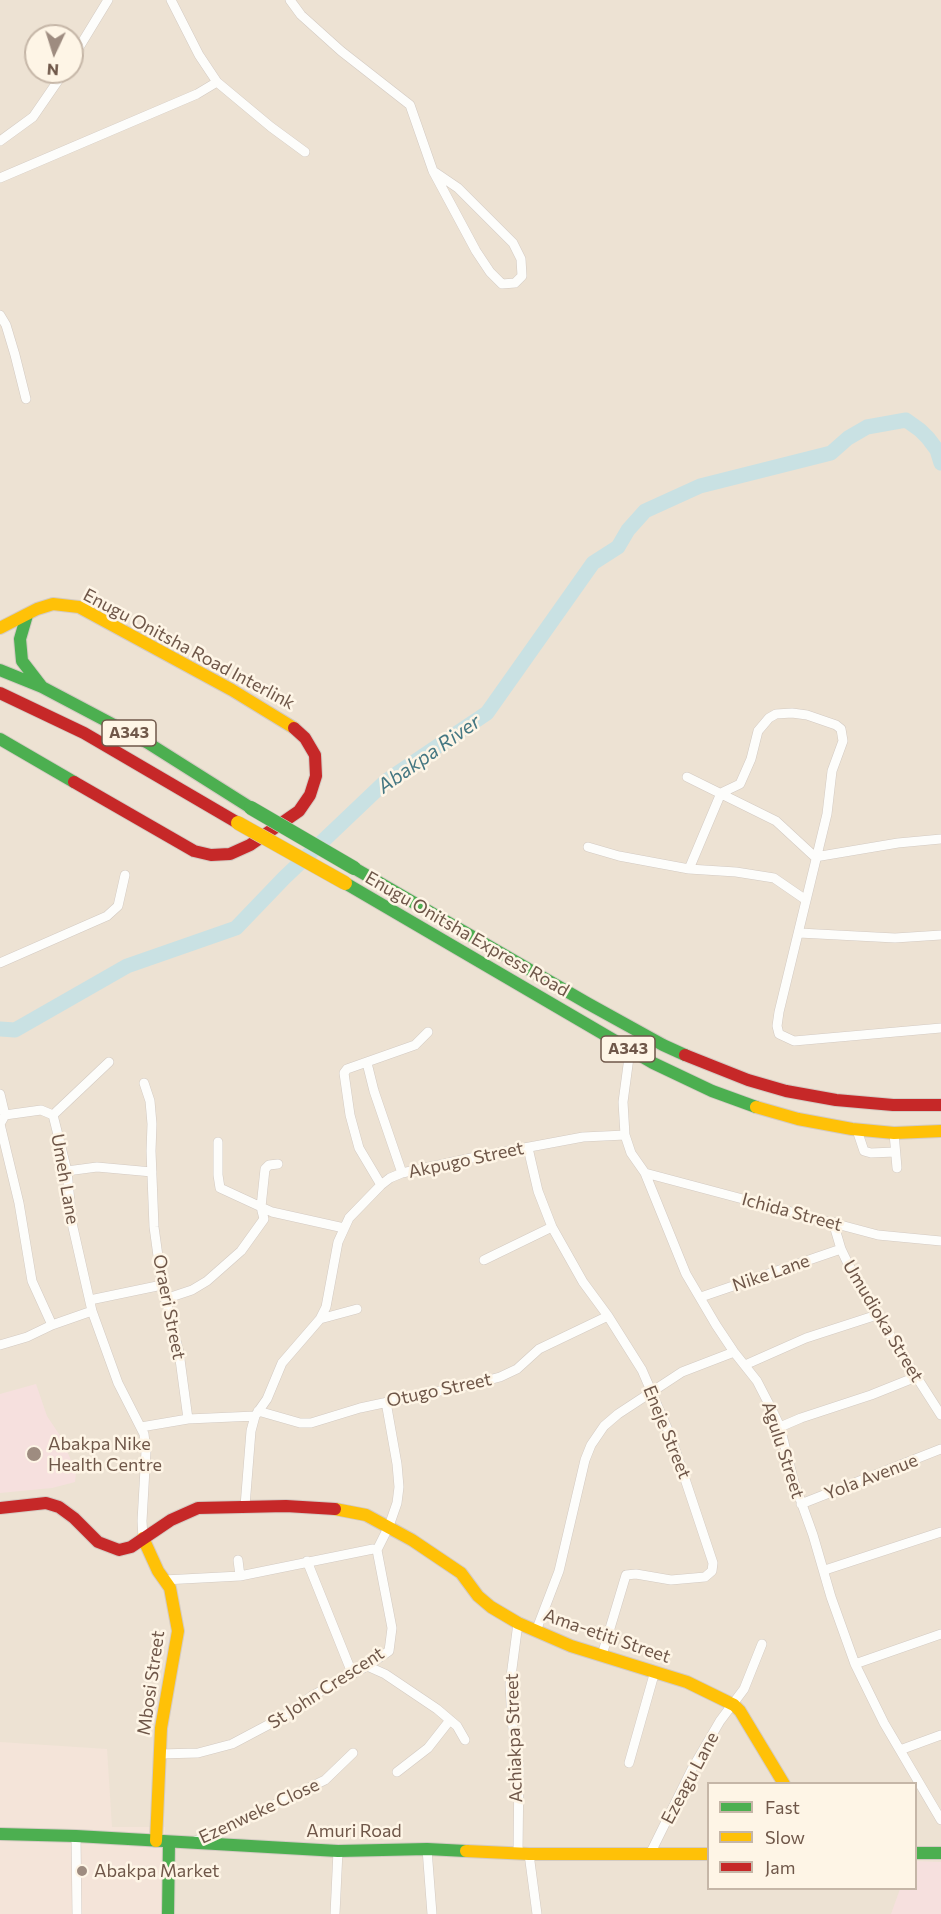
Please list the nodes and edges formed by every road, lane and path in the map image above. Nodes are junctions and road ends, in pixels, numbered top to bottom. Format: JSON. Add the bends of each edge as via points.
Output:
{"nodes":[{"id":1,"x":108,"y":0,"type":"edge"},
{"id":2,"x":171,"y":0,"type":"edge"},
{"id":3,"x":290,"y":0,"type":"edge"},
{"id":4,"x":84,"y":39,"type":"edge"},
{"id":5,"x":217,"y":82,"type":"junction"},
{"id":6,"x":56,"y":84,"type":"edge"},
{"id":7,"x":0,"y":141,"type":"edge"},
{"id":8,"x":305,"y":152,"type":"dead end"},
{"id":9,"x":433,"y":171,"type":"junction"},
{"id":10,"x":0,"y":178,"type":"edge"},
{"id":11,"x":0,"y":315,"type":"edge"},
{"id":12,"x":26,"y":399,"type":"dead end"},
{"id":13,"x":27,"y":615,"type":"junction"},
{"id":14,"x":0,"y":628,"type":"edge"},
{"id":15,"x":0,"y":670,"type":"edge"},
{"id":16,"x":42,"y":687,"type":"junction"},
{"id":17,"x":0,"y":693,"type":"edge"},
{"id":18,"x":0,"y":739,"type":"edge"},
{"id":19,"x":687,"y":777,"type":"dead end"},
{"id":20,"x":721,"y":793,"type":"junction"},
{"id":21,"x":941,"y":839,"type":"edge"},
{"id":22,"x":588,"y":847,"type":"dead end"},
{"id":23,"x":815,"y":857,"type":"junction"},
{"id":24,"x":689,"y":869,"type":"junction"},
{"id":25,"x":125,"y":875,"type":"dead end"},
{"id":26,"x":806,"y":900,"type":"junction"},
{"id":27,"x":799,"y":933,"type":"junction"},
{"id":28,"x":941,"y":935,"type":"edge"},
{"id":29,"x":0,"y":963,"type":"edge"},
{"id":30,"x":941,"y":1028,"type":"edge"},
{"id":31,"x":428,"y":1032,"type":"dead end"},
{"id":32,"x":630,"y":1050,"type":"junction"},
{"id":33,"x":109,"y":1062,"type":"dead end"},
{"id":34,"x":367,"y":1062,"type":"junction"},
{"id":35,"x":144,"y":1083,"type":"dead end"},
{"id":36,"x":0,"y":1094,"type":"edge"},
{"id":37,"x":941,"y":1105,"type":"edge"},
{"id":38,"x":53,"y":1115,"type":"junction"},
{"id":39,"x":2,"y":1121,"type":"edge"},
{"id":40,"x":857,"y":1130,"type":"junction"},
{"id":41,"x":941,"y":1131,"type":"edge"},
{"id":42,"x":894,"y":1133,"type":"junction"},
{"id":43,"x":625,"y":1135,"type":"junction"},
{"id":44,"x":218,"y":1142,"type":"dead end"},
{"id":45,"x":528,"y":1148,"type":"junction"},
{"id":46,"x":895,"y":1152,"type":"junction"},
{"id":47,"x":278,"y":1164,"type":"dead end"},
{"id":48,"x":897,"y":1168,"type":"dead end"},
{"id":49,"x":67,"y":1171,"type":"junction"},
{"id":50,"x":152,"y":1172,"type":"junction"},
{"id":51,"x":402,"y":1173,"type":"junction"},
{"id":52,"x":645,"y":1173,"type":"junction"},
{"id":53,"x":381,"y":1185,"type":"junction"},
{"id":54,"x":262,"y":1210,"type":"junction"},
{"id":55,"x":833,"y":1222,"type":"junction"},
{"id":56,"x":552,"y":1227,"type":"junction"},
{"id":57,"x":344,"y":1228,"type":"junction"},
{"id":58,"x":938,"y":1241,"type":"edge"},
{"id":59,"x":841,"y":1249,"type":"junction"},
{"id":60,"x":941,"y":1252,"type":"edge"},
{"id":61,"x":484,"y":1260,"type":"dead end"},
{"id":62,"x":162,"y":1285,"type":"junction"},
{"id":63,"x":701,"y":1297,"type":"junction"},
{"id":64,"x":165,"y":1299,"type":"junction"},
{"id":65,"x":90,"y":1300,"type":"junction"},
{"id":66,"x":357,"y":1309,"type":"dead end"},
{"id":67,"x":92,"y":1311,"type":"junction"},
{"id":68,"x":877,"y":1315,"type":"junction"},
{"id":69,"x":608,"y":1316,"type":"junction"},
{"id":70,"x":320,"y":1319,"type":"junction"},
{"id":71,"x":52,"y":1325,"type":"junction"},
{"id":72,"x":0,"y":1345,"type":"edge"},
{"id":73,"x":734,"y":1352,"type":"junction"},
{"id":74,"x":746,"y":1365,"type":"junction"},
{"id":75,"x":916,"y":1377,"type":"junction"},
{"id":76,"x":652,"y":1393,"type":"junction"},
{"id":77,"x":386,"y":1402,"type":"junction"},
{"id":78,"x":257,"y":1414,"type":"junction"},
{"id":79,"x":941,"y":1415,"type":"edge"},
{"id":80,"x":188,"y":1419,"type":"junction"},
{"id":81,"x":141,"y":1427,"type":"junction"},
{"id":82,"x":780,"y":1427,"type":"junction"},
{"id":83,"x":941,"y":1449,"type":"edge"},
{"id":84,"x":801,"y":1504,"type":"junction"},
{"id":85,"x":245,"y":1506,"type":"junction"},
{"id":86,"x":0,"y":1508,"type":"edge"},
{"id":87,"x":389,"y":1526,"type":"junction"},
{"id":88,"x":941,"y":1532,"type":"edge"},
{"id":89,"x":143,"y":1538,"type":"junction"},
{"id":90,"x":377,"y":1550,"type":"junction"},
{"id":91,"x":238,"y":1560,"type":"dead end"},
{"id":92,"x":307,"y":1561,"type":"junction"},
{"id":93,"x":825,"y":1570,"type":"junction"},
{"id":94,"x":240,"y":1576,"type":"junction"},
{"id":95,"x":164,"y":1580,"type":"junction"},
{"id":96,"x":518,"y":1623,"type":"junction"},
{"id":97,"x":536,"y":1631,"type":"junction"},
{"id":98,"x":941,"y":1634,"type":"edge"},
{"id":99,"x":762,"y":1644,"type":"dead end"},
{"id":100,"x":602,"y":1655,"type":"junction"},
{"id":101,"x":855,"y":1664,"type":"junction"},
{"id":102,"x":367,"y":1666,"type":"junction"},
{"id":103,"x":655,"y":1671,"type":"junction"},
{"id":104,"x":352,"y":1673,"type":"junction"},
{"id":105,"x":734,"y":1705,"type":"junction"},
{"id":106,"x":450,"y":1720,"type":"junction"},
{"id":107,"x":941,"y":1736,"type":"edge"},
{"id":108,"x":465,"y":1740,"type":"dead end"},
{"id":109,"x":900,"y":1750,"type":"junction"},
{"id":110,"x":353,"y":1753,"type":"dead end"},
{"id":111,"x":159,"y":1754,"type":"junction"},
{"id":112,"x":629,"y":1763,"type":"dead end"},
{"id":113,"x":397,"y":1772,"type":"dead end"},
{"id":114,"x":783,"y":1782,"type":"edge"},
{"id":115,"x":941,"y":1820,"type":"edge"},
{"id":116,"x":0,"y":1834,"type":"edge"},
{"id":117,"x":76,"y":1836,"type":"junction"},
{"id":118,"x":163,"y":1841,"type":"junction"},
{"id":119,"x":190,"y":1843,"type":"junction"},
{"id":120,"x":427,"y":1849,"type":"junction"},
{"id":121,"x":338,"y":1851,"type":"junction"},
{"id":122,"x":524,"y":1853,"type":"junction"},
{"id":123,"x":917,"y":1853,"type":"edge"},
{"id":124,"x":941,"y":1853,"type":"edge"},
{"id":125,"x":650,"y":1854,"type":"junction"},
{"id":126,"x":707,"y":1854,"type":"edge"},
{"id":127,"x":77,"y":1914,"type":"edge"},
{"id":128,"x":168,"y":1914,"type":"edge"},
{"id":129,"x":334,"y":1914,"type":"edge"},
{"id":130,"x":432,"y":1914,"type":"edge"},
{"id":131,"x":537,"y":1914,"type":"edge"}],
"edges":[{"from":1,"to":4,"type":"street"},
{"from":2,"to":5,"type":"street"},
{"from":3,"to":9,"type":"street","via":[[341,51],[410,105]]},
{"from":5,"to":8,"type":"street"},
{"from":5,"to":10,"type":"street"},
{"from":6,"to":7,"type":"street","via":[[33,117]]},
{"from":9,"to":9,"type":"street","via":[[458,188],[513,243],[522,276],[515,283],[502,284],[490,272]]},
{"from":11,"to":12,"type":"street"},
{"from":13,"to":14,"type":"main road","name":"Enugu Onitsha Road Interlink"},
{"from":13,"to":16,"type":"main road","via":[[20,639],[22,661]]},
{"from":13,"to":18,"type":"main road","name":"Enugu Onitsha Road Interlink","via":[[53,604],[79,607],[232,690],[305,738],[315,755],[316,776],[299,812],[250,845],[230,854],[211,855],[194,851]]},
{"from":15,"to":16,"type":"main road","name":"Enugu Onitsha Express Road","number":"A343"},
{"from":16,"to":37,"type":"main road","name":"Enugu Onitsha Express Road","number":"A343","bridge":true,"via":[[148,743],[251,808],[663,1045],[748,1080],[786,1091],[837,1100]]},
{"from":17,"to":32,"type":"main road","name":"Enugu Onitsha Express Road","number":"A343","bridge":true,"via":[[84,733]]},
{"from":19,"to":20,"type":"street"},
{"from":20,"to":23,"type":"street","via":[[776,821]]},
{"from":20,"to":23,"type":"street","via":[[740,784],[758,731],[769,718],[792,713],[836,725],[843,741],[832,771],[827,814]]},
{"from":20,"to":24,"type":"street"},
{"from":21,"to":23,"type":"street"},
{"from":22,"to":24,"type":"street"},
{"from":23,"to":26,"type":"street"},
{"from":24,"to":26,"type":"street","via":[[774,878]]},
{"from":25,"to":29,"type":"street","via":[[118,906],[107,916]]},
{"from":26,"to":27,"type":"street"},
{"from":27,"to":28,"type":"street","via":[[895,938]]},
{"from":27,"to":30,"type":"street","via":[[779,1012],[779,1034],[794,1041]]},
{"from":31,"to":34,"type":"street","via":[[415,1045]]},
{"from":32,"to":40,"type":"main road","name":"Enugu Onitsha Express Road","number":"A343","via":[[740,1102],[798,1119]]},
{"from":32,"to":43,"type":"street","name":"Agulu Street","via":[[623,1102]]},
{"from":33,"to":38,"type":"street"},
{"from":34,"to":51,"type":"street"},
{"from":34,"to":53,"type":"street","via":[[344,1073],[360,1148]]},
{"from":35,"to":50,"type":"street","name":"Oraeri Street","via":[[150,1101]]},
{"from":36,"to":39,"type":"street"},
{"from":38,"to":39,"type":"street","name":"Umeh Lane","via":[[41,1110]]},
{"from":38,"to":49,"type":"street","name":"Umeh Lane"},
{"from":39,"to":71,"type":"street","via":[[32,1281]]},
{"from":40,"to":42,"type":"main road","name":"Enugu Onitsha Express Road","number":"A343"},
{"from":40,"to":46,"type":"street","via":[[864,1150]]},
{"from":41,"to":42,"type":"main road","name":"Enugu Onitsha Express Road","number":"A343"},
{"from":42,"to":46,"type":"street"},
{"from":43,"to":45,"type":"street","name":"Akpugo Street","via":[[583,1137]]},
{"from":43,"to":52,"type":"street","name":"Agulu Street"},
{"from":44,"to":54,"type":"street","via":[[220,1188]]},
{"from":45,"to":51,"type":"street","name":"Akpugo Street"},
{"from":45,"to":56,"type":"street","name":"Eneje Street"},
{"from":46,"to":48,"type":"street"},
{"from":47,"to":54,"type":"street","via":[[265,1169]]},
{"from":49,"to":50,"type":"street","via":[[97,1167]]},
{"from":49,"to":65,"type":"street","name":"Umeh Lane","via":[[72,1223]]},
{"from":50,"to":62,"type":"street","name":"Oraeri Street"},
{"from":51,"to":53,"type":"street","name":"Akpugo Street"},
{"from":52,"to":55,"type":"street","name":"Ichida Street"},
{"from":52,"to":63,"type":"street","name":"Agulu Street","via":[[686,1274]]},
{"from":53,"to":57,"type":"street","name":"Akpugo Street"},
{"from":54,"to":57,"type":"street"},
{"from":54,"to":64,"type":"street","via":[[264,1219],[233,1259],[192,1290]]},
{"from":55,"to":58,"type":"street","name":"Ichida Street","via":[[878,1235]]},
{"from":55,"to":59,"type":"street","name":"Umudioka Street"},
{"from":56,"to":61,"type":"street"},
{"from":56,"to":69,"type":"street","name":"Eneje Street","via":[[583,1282]]},
{"from":57,"to":70,"type":"street","name":"Akpugo Street"},
{"from":58,"to":60,"type":"street"},
{"from":59,"to":63,"type":"street","name":"Nike Lane"},
{"from":59,"to":68,"type":"street","name":"Umudioka Street"},
{"from":62,"to":64,"type":"street","name":"Oraeri Street"},
{"from":62,"to":65,"type":"street"},
{"from":63,"to":73,"type":"street","name":"Agulu Street"},
{"from":64,"to":80,"type":"street","name":"Oraeri Street","via":[[179,1352]]},
{"from":65,"to":67,"type":"street","name":"Umeh Lane"},
{"from":66,"to":70,"type":"street"},
{"from":67,"to":71,"type":"street"},
{"from":67,"to":81,"type":"street","name":"Umeh Lane","via":[[118,1383]]},
{"from":68,"to":74,"type":"street","via":[[806,1338]]},
{"from":68,"to":75,"type":"street","name":"Umudioka Street"},
{"from":69,"to":76,"type":"street","name":"Eneje Street"},
{"from":69,"to":77,"type":"street","name":"Otugo Street","via":[[539,1349],[517,1370],[500,1377]]},
{"from":70,"to":78,"type":"street","name":"Akpugo Street","via":[[282,1364]]},
{"from":71,"to":72,"type":"street"},
{"from":73,"to":74,"type":"street","name":"Agulu Street"},
{"from":73,"to":76,"type":"street","via":[[682,1372]]},
{"from":74,"to":82,"type":"street","name":"Agulu Street"},
{"from":75,"to":79,"type":"street","name":"Umudioka Street"},
{"from":75,"to":82,"type":"street"},
{"from":76,"to":97,"type":"street","via":[[618,1414],[591,1445],[559,1571]]},
{"from":76,"to":100,"type":"street","name":"Eneje Street","via":[[692,1497],[713,1563],[712,1571],[705,1577],[671,1580],[626,1575]]},
{"from":77,"to":78,"type":"street","name":"Otugo Street","via":[[311,1423]]},
{"from":77,"to":87,"type":"street","via":[[399,1487]]},
{"from":78,"to":80,"type":"street","name":"Otugo Street"},
{"from":78,"to":85,"type":"street","name":"Akpugo Street","via":[[251,1431]]},
{"from":80,"to":81,"type":"street","name":"Otugo Street"},
{"from":81,"to":89,"type":"street","name":"Umeh Lane","via":[[146,1451]]},
{"from":82,"to":84,"type":"street","name":"Agulu Street"},
{"from":83,"to":84,"type":"street","name":"Yola Avenue"},
{"from":84,"to":93,"type":"street","name":"Agulu Street"},
{"from":85,"to":87,"type":"main road","name":"Ama-etiti Street","via":[[349,1510]]},
{"from":85,"to":89,"type":"main road","name":"Ama-etiti Street","via":[[198,1508]]},
{"from":86,"to":89,"type":"main road","name":"Ama-etiti Street","via":[[46,1503],[59,1507],[98,1542],[118,1550]]},
{"from":87,"to":90,"type":"street"},
{"from":87,"to":96,"type":"main road","name":"Ama-etiti Street","via":[[461,1573],[478,1596]]},
{"from":88,"to":93,"type":"street"},
{"from":89,"to":95,"type":"main road","name":"Mbosi Street"},
{"from":90,"to":92,"type":"street"},
{"from":90,"to":102,"type":"street","name":"St John Crescent","via":[[391,1641],[389,1651]]},
{"from":91,"to":94,"type":"street"},
{"from":92,"to":94,"type":"street"},
{"from":92,"to":104,"type":"street"},
{"from":93,"to":101,"type":"street","name":"Agulu Street"},
{"from":94,"to":95,"type":"street"},
{"from":95,"to":111,"type":"main road","name":"Mbosi Street","via":[[170,1588],[178,1631]]},
{"from":96,"to":97,"type":"main road","name":"Ama-etiti Street"},
{"from":96,"to":122,"type":"street","name":"Achiakpa Street","via":[[510,1684]]},
{"from":97,"to":100,"type":"main road","name":"Ama-etiti Street"},
{"from":98,"to":101,"type":"street"},
{"from":99,"to":105,"type":"street","name":"Ezeagu Lane"},
{"from":100,"to":103,"type":"main road","name":"Ama-etiti Street"},
{"from":101,"to":109,"type":"street","name":"Agulu Street"},
{"from":102,"to":104,"type":"street","name":"St John Crescent"},
{"from":102,"to":106,"type":"street","via":[[408,1688]]},
{"from":103,"to":105,"type":"main road","name":"Ama-etiti Street"},
{"from":103,"to":112,"type":"street"},
{"from":104,"to":111,"type":"street","name":"St John Crescent","via":[[232,1744],[198,1753]]},
{"from":105,"to":114,"type":"main road","name":"Ama-etiti Street"},
{"from":105,"to":125,"type":"street","name":"Ezeagu Lane","via":[[692,1769]]},
{"from":106,"to":108,"type":"street"},
{"from":106,"to":113,"type":"street","via":[[428,1748]]},
{"from":107,"to":109,"type":"street"},
{"from":109,"to":115,"type":"street","name":"Agulu Street"},
{"from":110,"to":119,"type":"street","name":"Ezenweke Close","via":[[325,1780]]},
{"from":111,"to":118,"type":"main road","name":"Mbosi Street"},
{"from":116,"to":117,"type":"main road","name":"Amuri Road"},
{"from":117,"to":118,"type":"main road","name":"Amuri Road"},
{"from":117,"to":127,"type":"street"},
{"from":118,"to":119,"type":"main road","name":"Amuri Road"},
{"from":118,"to":128,"type":"main road","name":"Mbosi Street"},
{"from":119,"to":121,"type":"main road","name":"Amuri Road"},
{"from":120,"to":121,"type":"main road","name":"Amuri Road"},
{"from":120,"to":122,"type":"main road","name":"Amuri Road"},
{"from":120,"to":130,"type":"street"},
{"from":121,"to":129,"type":"street"},
{"from":122,"to":125,"type":"main road","name":"Amuri Road"},
{"from":122,"to":131,"type":"street","name":"Achiakpa Street"},
{"from":123,"to":124,"type":"main road"},
{"from":125,"to":126,"type":"main road","name":"Amuri Road"}]}
